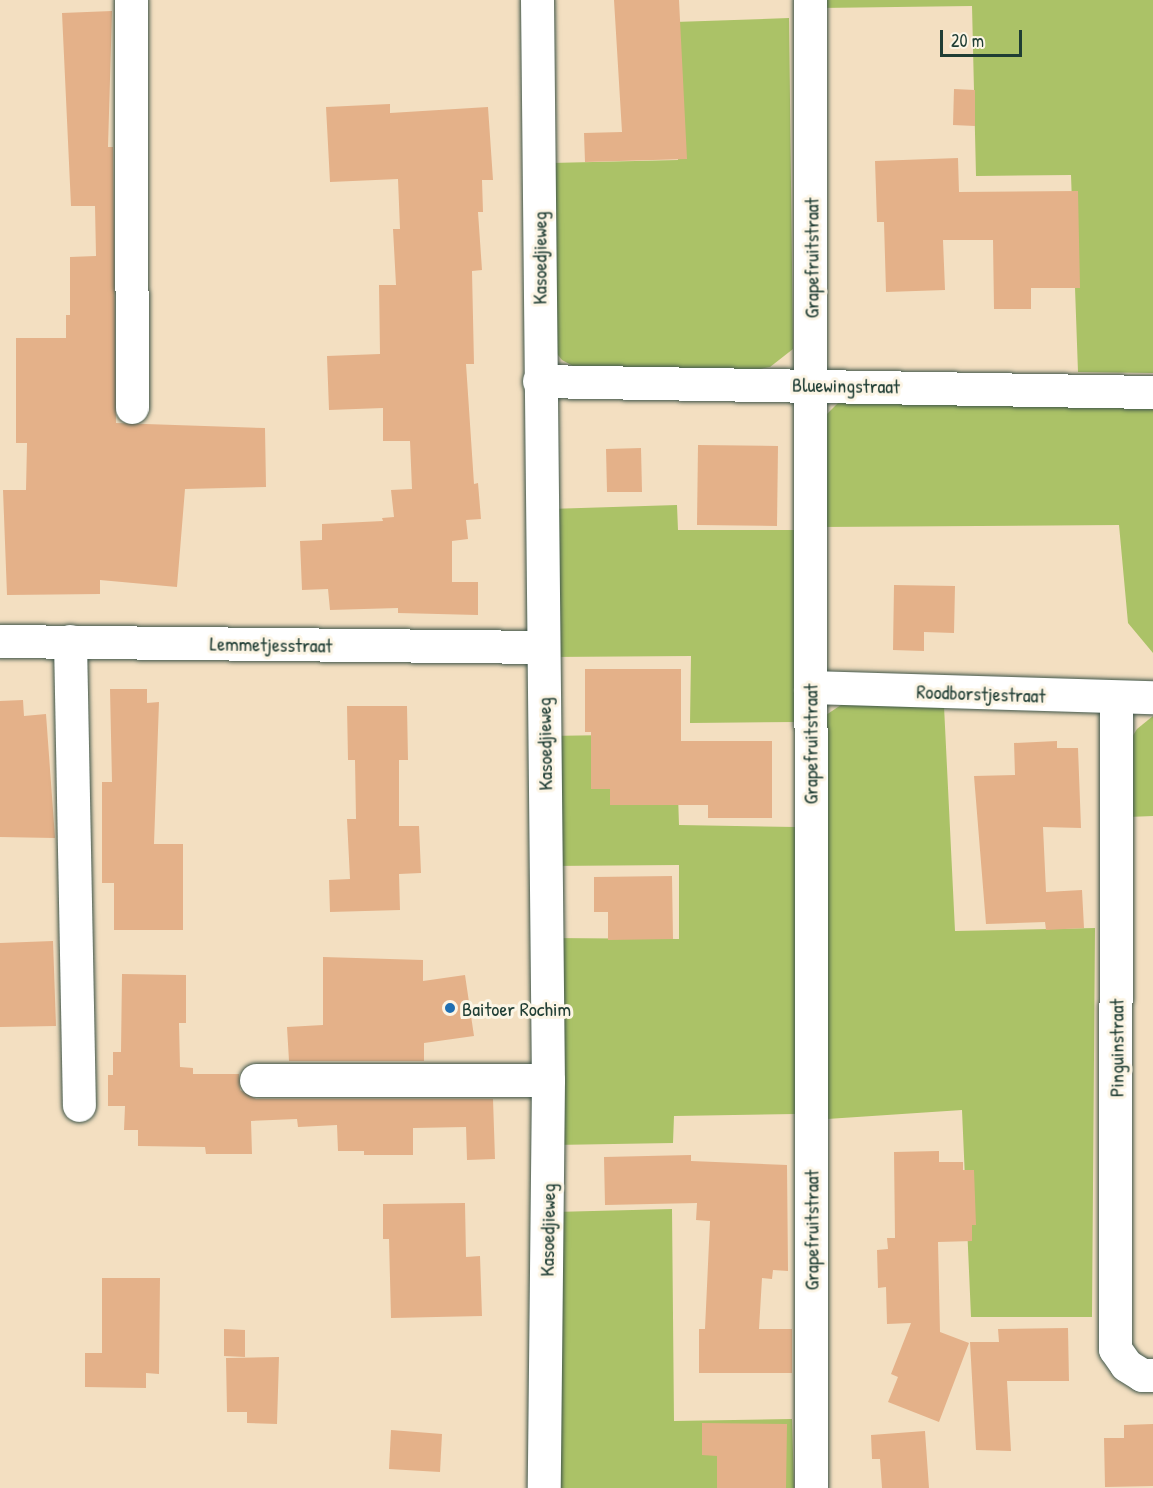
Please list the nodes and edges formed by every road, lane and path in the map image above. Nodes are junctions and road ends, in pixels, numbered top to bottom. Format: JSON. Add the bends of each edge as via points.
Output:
{"nodes":[{"id":1,"x":131,"y":0,"type":"edge"},
{"id":2,"x":537,"y":0,"type":"edge"},
{"id":3,"x":810,"y":0,"type":"edge"},
{"id":4,"x":539,"y":381,"type":"junction"},
{"id":5,"x":811,"y":384,"type":"junction"},
{"id":6,"x":1153,"y":392,"type":"edge"},
{"id":7,"x":132,"y":407,"type":"dead end"},
{"id":8,"x":0,"y":641,"type":"edge"},
{"id":9,"x":70,"y":641,"type":"junction"},
{"id":10,"x":543,"y":647,"type":"junction"},
{"id":11,"x":810,"y":687,"type":"junction"},
{"id":12,"x":1116,"y":697,"type":"junction"},
{"id":13,"x":1153,"y":697,"type":"edge"},
{"id":14,"x":256,"y":1080,"type":"dead end"},
{"id":15,"x":548,"y":1080,"type":"junction"},
{"id":16,"x":79,"y":1105,"type":"dead end"},
{"id":17,"x":1153,"y":1375,"type":"edge"},
{"id":18,"x":544,"y":1488,"type":"edge"},
{"id":19,"x":811,"y":1488,"type":"edge"}],
"edges":[{"from":1,"to":7,"type":"street"},
{"from":2,"to":4,"type":"street","name":"Kasoedjieweg"},
{"from":3,"to":5,"type":"street","name":"Grapefruitstraat"},
{"from":4,"to":5,"type":"street","name":"Bluewingstraat"},
{"from":4,"to":10,"type":"street","name":"Kasoedjieweg"},
{"from":5,"to":6,"type":"street","name":"Bluewingstraat"},
{"from":5,"to":11,"type":"street","name":"Grapefruitstraat"},
{"from":8,"to":9,"type":"street","name":"Lemmetjesstraat"},
{"from":9,"to":10,"type":"street","name":"Lemmetjesstraat"},
{"from":9,"to":16,"type":"street"},
{"from":10,"to":15,"type":"street","name":"Kasoedjieweg"},
{"from":11,"to":12,"type":"street","name":"Roodborstjestraat"},
{"from":11,"to":19,"type":"street","name":"Grapefruitstraat"},
{"from":12,"to":13,"type":"street","name":"Roodborstjestraat"},
{"from":12,"to":17,"type":"street","name":"Pinguinstraat","via":[[1115,1349],[1126,1365],[1142,1375]]},
{"from":14,"to":15,"type":"street"},
{"from":15,"to":18,"type":"street","name":"Kasoedjieweg"}]}
